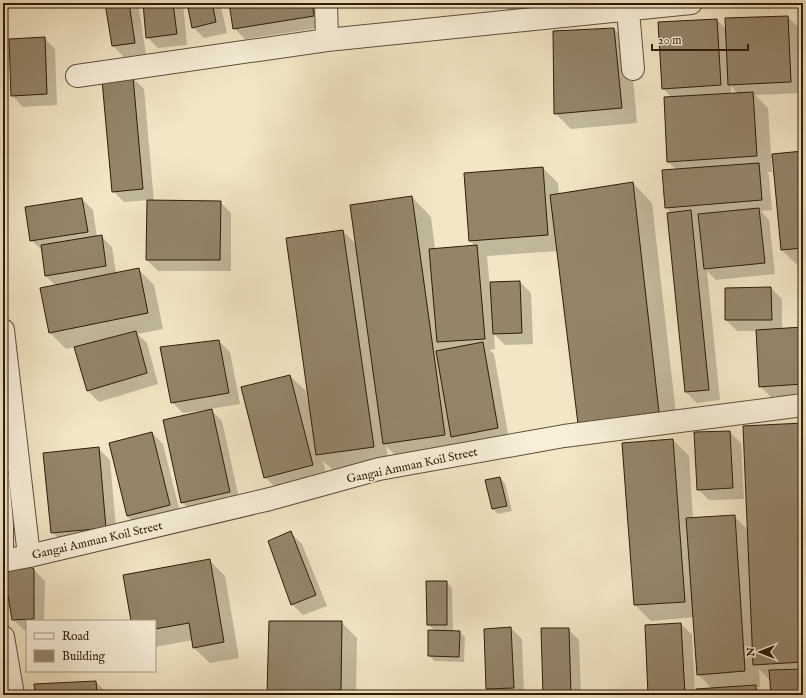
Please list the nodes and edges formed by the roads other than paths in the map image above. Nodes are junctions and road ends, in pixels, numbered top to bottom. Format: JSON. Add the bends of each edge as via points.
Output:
{"nodes":[{"id":1,"x":326,"y":3,"type":"edge"},
{"id":2,"x":691,"y":3,"type":"edge"},
{"id":3,"x":628,"y":10,"type":"junction"},
{"id":4,"x":327,"y":40,"type":"junction"},
{"id":5,"x":633,"y":69,"type":"dead end"},
{"id":6,"x":77,"y":76,"type":"dead end"},
{"id":7,"x":3,"y":330,"type":"edge"},
{"id":8,"x":803,"y":405,"type":"edge"},
{"id":9,"x":3,"y":478,"type":"edge"},
{"id":10,"x":29,"y":556,"type":"junction"},
{"id":11,"x":5,"y":560,"type":"edge"},
{"id":12,"x":3,"y":637,"type":"edge"},
{"id":13,"x":13,"y":695,"type":"edge"}],
"edges":[{"from":1,"to":4,"type":"street"},
{"from":2,"to":3,"type":"street"},
{"from":3,"to":4,"type":"street"},
{"from":3,"to":5,"type":"street"},
{"from":4,"to":6,"type":"street"},
{"from":7,"to":10,"type":"street"},
{"from":8,"to":10,"type":"street","name":"Gangai Amman Koil Street","via":[[564,436],[379,469],[270,499]]},
{"from":9,"to":11,"type":"lane","via":[[7,523]]},
{"from":10,"to":11,"type":"street","name":"Gangai Amman Koil Street"},
{"from":12,"to":13,"type":"street"}]}
